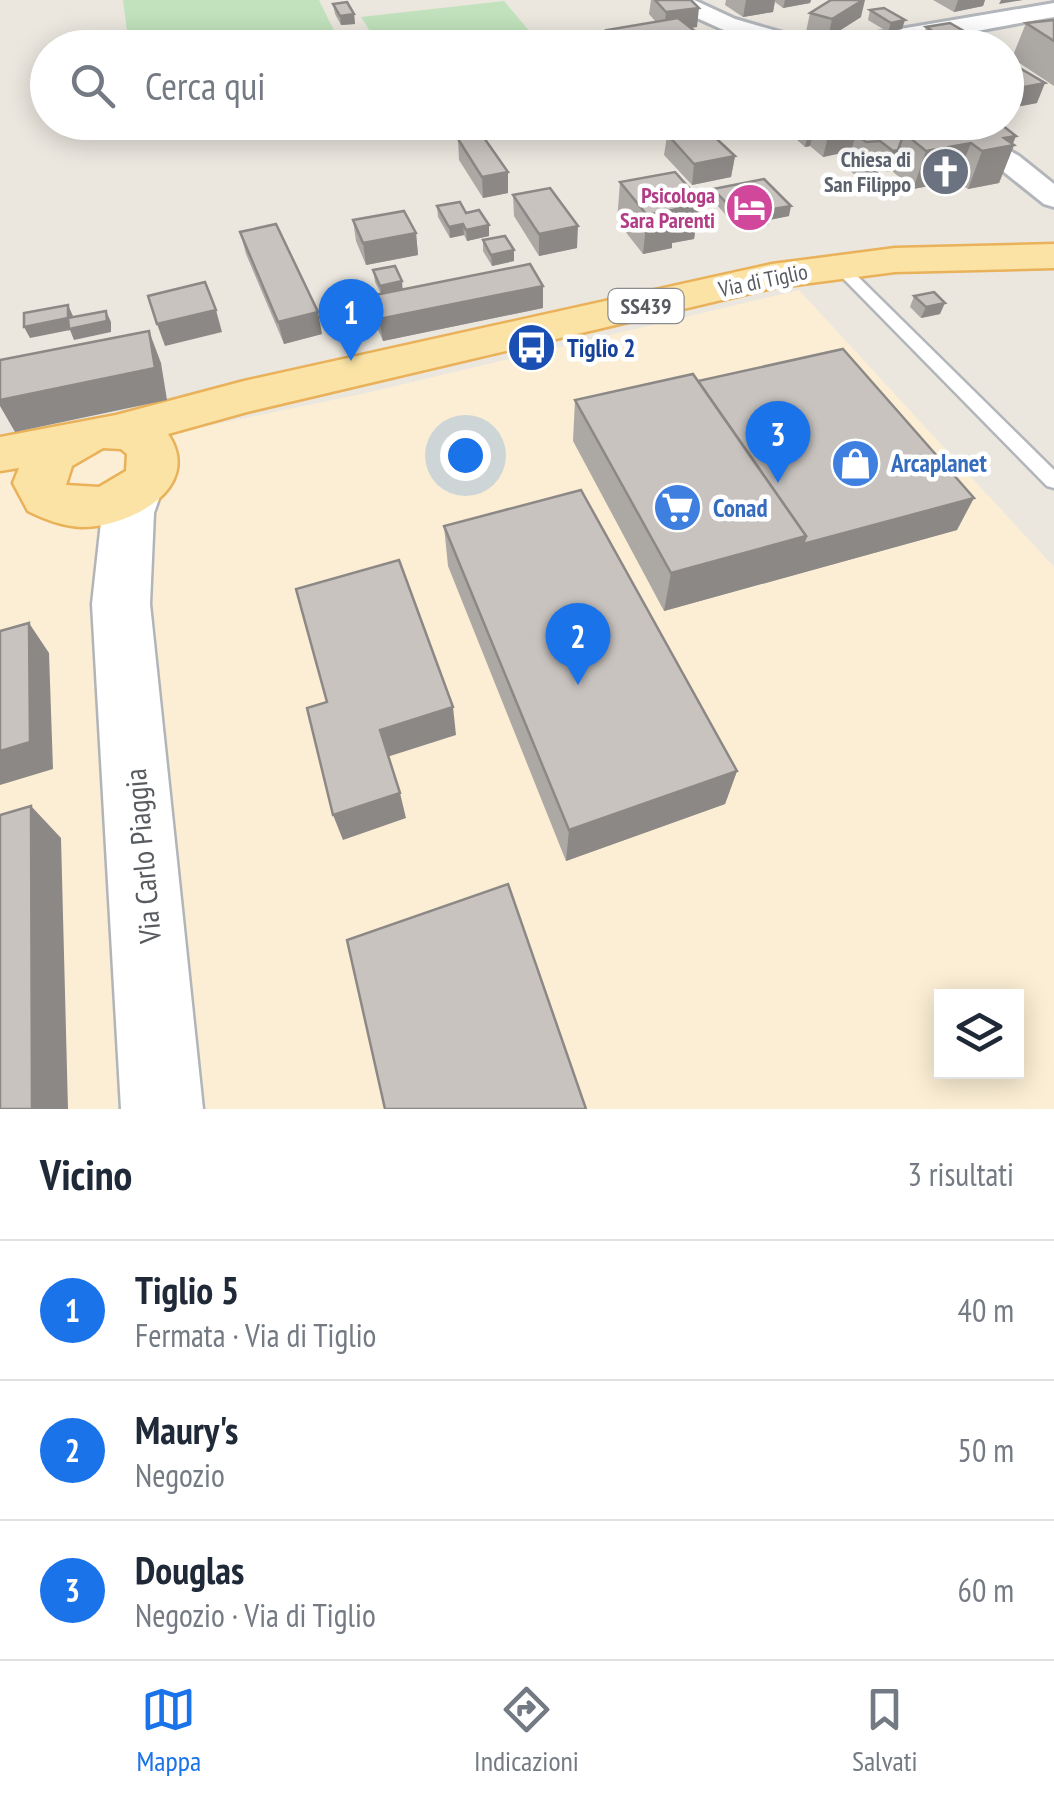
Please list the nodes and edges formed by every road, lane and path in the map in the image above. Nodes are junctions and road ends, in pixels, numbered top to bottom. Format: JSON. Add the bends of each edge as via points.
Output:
{"nodes":[{"id":1,"x":677,"y":0,"type":"edge"},
{"id":2,"x":917,"y":8,"type":"dead end"},
{"id":3,"x":1054,"y":10,"type":"edge"},
{"id":4,"x":947,"y":25,"type":"junction"},
{"id":5,"x":748,"y":30,"type":"edge"},
{"id":6,"x":921,"y":30,"type":"edge"},
{"id":7,"x":972,"y":140,"type":"edge"},
{"id":8,"x":1054,"y":198,"type":"edge"},
{"id":9,"x":1054,"y":256,"type":"edge"},
{"id":10,"x":838,"y":265,"type":"junction"},
{"id":11,"x":121,"y":455,"type":"junction"},
{"id":12,"x":27,"y":478,"type":"edge"},
{"id":13,"x":1054,"y":481,"type":"edge"},
{"id":14,"x":121,"y":604,"type":"junction"},
{"id":15,"x":162,"y":1109,"type":"edge"}],
"edges":[{"from":1,"to":5,"type":"street"},
{"from":2,"to":4,"type":"street"},
{"from":3,"to":4,"type":"street"},
{"from":4,"to":6,"type":"street"},
{"from":7,"to":8,"type":"street"},
{"from":9,"to":10,"type":"main road","name":"Via di Tiglio","number":"SS439"},
{"from":10,"to":11,"type":"main road","name":"Via di Tiglio","number":"SS439","via":[[244,398]]},
{"from":10,"to":13,"type":"lane"},
{"from":11,"to":12,"type":"main road","via":[[48,459]]},
{"from":11,"to":12,"type":"main road","via":[[104,506]]},
{"from":11,"to":14,"type":"main road","name":"Via Carlo Piaggia","via":[[128,513]]},
{"from":12,"to":14,"type":"main road","name":"Via Carlo Piaggia","via":[[96,534]]},
{"from":14,"to":15,"type":"main road","name":"Via Carlo Piaggia"}]}
